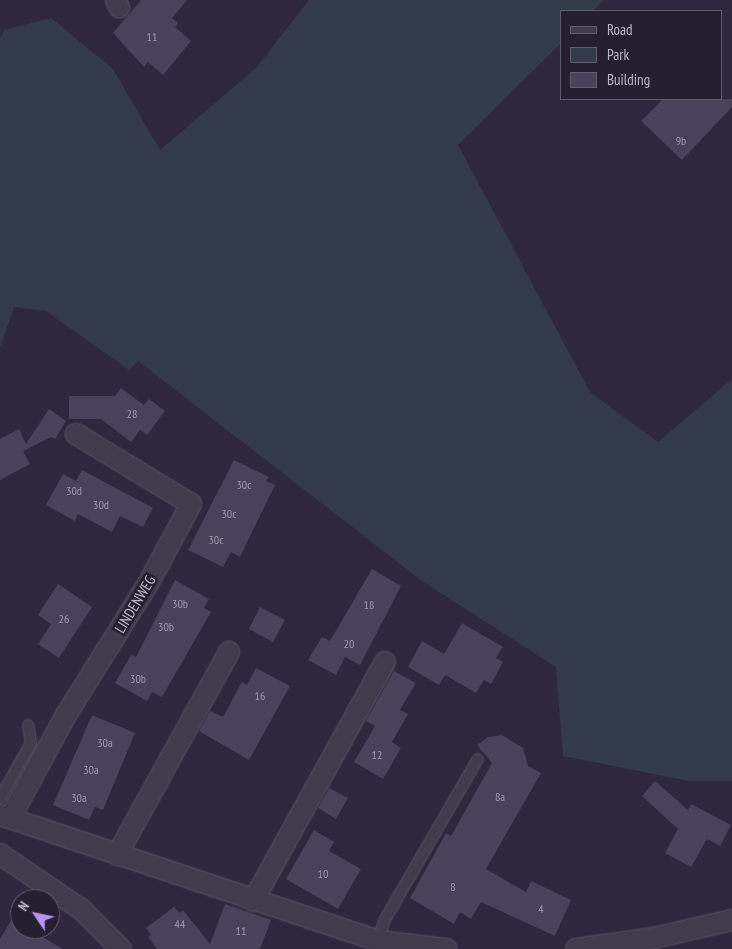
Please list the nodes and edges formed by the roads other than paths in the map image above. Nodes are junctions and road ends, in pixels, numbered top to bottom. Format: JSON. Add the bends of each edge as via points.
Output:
{"nodes":[{"id":1,"x":76,"y":434,"type":"dead end"},
{"id":2,"x":229,"y":652,"type":"dead end"},
{"id":3,"x":386,"y":662,"type":"dead end"},
{"id":4,"x":28,"y":725,"type":"dead end"},
{"id":5,"x":478,"y":759,"type":"dead end"},
{"id":6,"x":0,"y":798,"type":"edge"},
{"id":7,"x":5,"y":817,"type":"edge"},
{"id":8,"x":0,"y":854,"type":"edge"},
{"id":9,"x":117,"y":855,"type":"junction"},
{"id":10,"x":254,"y":901,"type":"junction"},
{"id":11,"x":732,"y":920,"type":"edge"},
{"id":12,"x":378,"y":941,"type":"junction"},
{"id":13,"x":121,"y":949,"type":"edge"},
{"id":14,"x":447,"y":949,"type":"edge"},
{"id":15,"x":576,"y":949,"type":"edge"}],
"edges":[{"from":1,"to":7,"type":"street","name":"LINDENWEG","via":[[191,504],[149,582]]},
{"from":2,"to":9,"type":"street"},
{"from":3,"to":10,"type":"street"},
{"from":4,"to":6,"type":"lane","via":[[31,743]]},
{"from":5,"to":12,"type":"lane","via":[[384,921]]},
{"from":7,"to":9,"type":"street","name":"LINDENWEG"},
{"from":8,"to":13,"type":"street","via":[[82,910]]},
{"from":9,"to":10,"type":"street","name":"LINDENWEG"},
{"from":10,"to":12,"type":"street","name":"LINDENWEG"},
{"from":11,"to":15,"type":"street","via":[[654,938]]},
{"from":12,"to":14,"type":"street","name":"LINDENWEG"}]}
